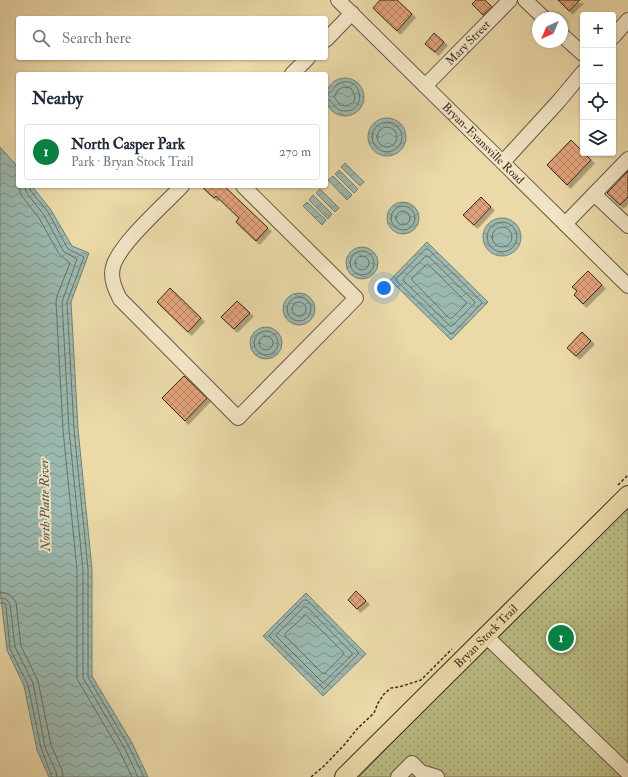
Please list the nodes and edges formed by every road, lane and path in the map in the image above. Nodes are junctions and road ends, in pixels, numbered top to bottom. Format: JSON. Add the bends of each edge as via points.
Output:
{"nodes":[{"id":1,"x":338,"y":0,"type":"edge"},
{"id":2,"x":510,"y":0,"type":"edge"},
{"id":3,"x":525,"y":0,"type":"edge"},
{"id":4,"x":538,"y":12,"type":"edge"},
{"id":5,"x":352,"y":13,"type":"junction"},
{"id":6,"x":628,"y":20,"type":"edge"},
{"id":7,"x":616,"y":34,"type":"edge"},
{"id":8,"x":328,"y":38,"type":"edge"},
{"id":9,"x":568,"y":40,"type":"edge"},
{"id":10,"x":580,"y":51,"type":"edge"},
{"id":11,"x":306,"y":60,"type":"edge"},
{"id":12,"x":294,"y":72,"type":"edge"},
{"id":13,"x":580,"y":76,"type":"edge"},
{"id":14,"x":425,"y":86,"type":"junction"},
{"id":15,"x":628,"y":159,"type":"edge"},
{"id":16,"x":503,"y":162,"type":"junction"},
{"id":17,"x":180,"y":188,"type":"edge"},
{"id":18,"x":245,"y":188,"type":"edge"},
{"id":19,"x":594,"y":194,"type":"junction"},
{"id":20,"x":565,"y":224,"type":"junction"},
{"id":21,"x":628,"y":226,"type":"edge"},
{"id":22,"x":628,"y":286,"type":"edge"},
{"id":23,"x":628,"y":475,"type":"edge"},
{"id":24,"x":622,"y":490,"type":"edge"},
{"id":25,"x":486,"y":636,"type":"junction"},
{"id":26,"x":454,"y":647,"type":"dead end"},
{"id":27,"x":628,"y":773,"type":"edge"},
{"id":28,"x":311,"y":777,"type":"edge"},
{"id":29,"x":344,"y":777,"type":"edge"},
{"id":30,"x":398,"y":777,"type":"edge"},
{"id":31,"x":437,"y":777,"type":"edge"}],
"edges":[{"from":1,"to":5,"type":"street","name":"Bryan-Evansville Road"},
{"from":2,"to":14,"type":"street","name":"Mary Street"},
{"from":3,"to":4,"type":"street"},
{"from":5,"to":8,"type":"street"},
{"from":5,"to":14,"type":"street","name":"Bryan-Evansville Road"},
{"from":6,"to":7,"type":"street"},
{"from":9,"to":10,"type":"street"},
{"from":11,"to":12,"type":"street"},
{"from":13,"to":16,"type":"street"},
{"from":14,"to":16,"type":"street","name":"Bryan-Evansville Road"},
{"from":15,"to":19,"type":"street"},
{"from":16,"to":20,"type":"street","name":"Bryan-Evansville Road"},
{"from":17,"to":18,"type":"street","via":[[124,245],[113,267],[113,286],[120,299],[238,418],[356,298]]},
{"from":19,"to":20,"type":"street"},
{"from":19,"to":21,"type":"street"},
{"from":20,"to":22,"type":"street","name":"Bryan-Evansville Road"},
{"from":23,"to":24,"type":"path"},
{"from":24,"to":25,"type":"main road","name":"Bryan Stock Trail"},
{"from":25,"to":27,"type":"street"},
{"from":25,"to":29,"type":"main road","name":"Bryan Stock Trail"},
{"from":26,"to":28,"type":"path","via":[[421,680],[391,688],[384,694],[374,713]]},
{"from":30,"to":31,"type":"street","via":[[412,763],[421,772]]}]}
